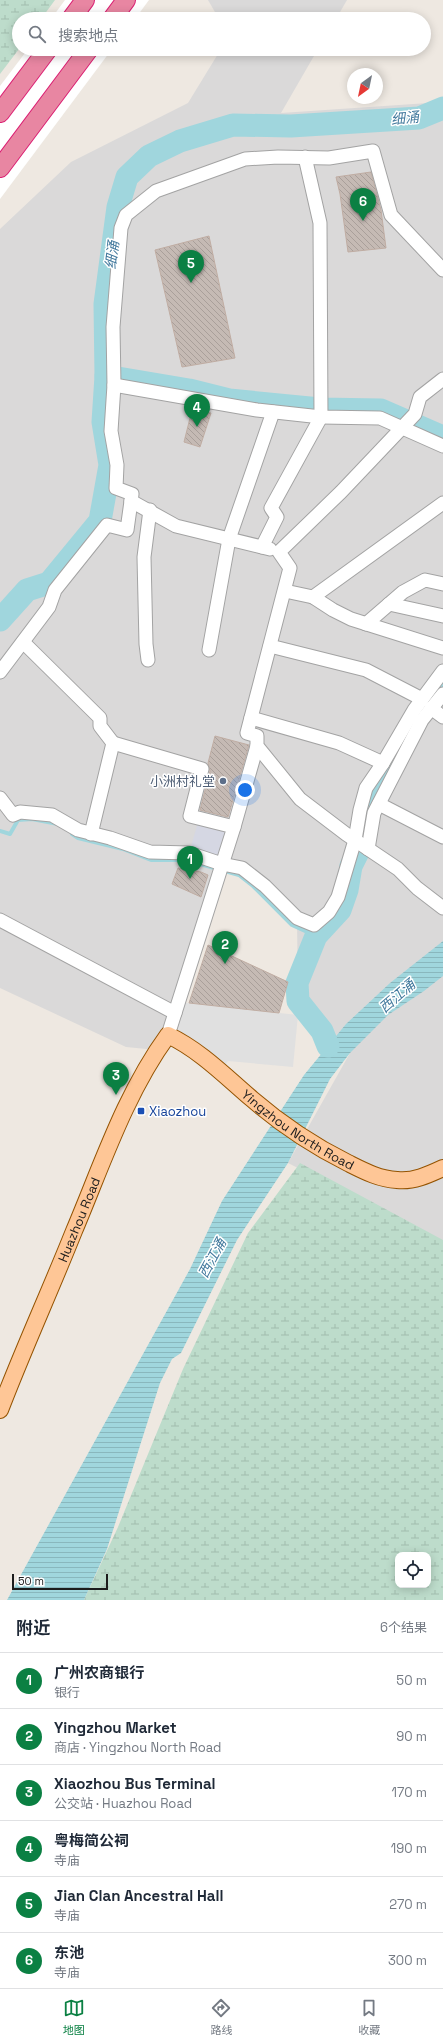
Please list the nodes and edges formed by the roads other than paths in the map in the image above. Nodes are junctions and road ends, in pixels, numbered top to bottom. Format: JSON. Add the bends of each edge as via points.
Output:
{"nodes":[{"id":1,"x":85,"y":0,"type":"edge"},
{"id":2,"x":126,"y":0,"type":"edge"},
{"id":3,"x":76,"y":12,"type":"edge"},
{"id":4,"x":117,"y":12,"type":"edge"},
{"id":5,"x":43,"y":56,"type":"edge"},
{"id":6,"x":84,"y":56,"type":"edge"},
{"id":7,"x":0,"y":113,"type":"edge"},
{"id":8,"x":305,"y":157,"type":"junction"},
{"id":9,"x":0,"y":168,"type":"edge"},
{"id":10,"x":443,"y":270,"type":"edge"},
{"id":11,"x":443,"y":379,"type":"edge"},
{"id":12,"x":114,"y":385,"type":"junction"},
{"id":13,"x":273,"y":412,"type":"junction"},
{"id":14,"x":321,"y":417,"type":"junction"},
{"id":15,"x":401,"y":429,"type":"junction"},
{"id":16,"x":443,"y":446,"type":"edge"},
{"id":17,"x":131,"y":501,"type":"junction"},
{"id":18,"x":443,"y":504,"type":"edge"},
{"id":19,"x":150,"y":510,"type":"junction"},
{"id":20,"x":229,"y":539,"type":"junction"},
{"id":21,"x":262,"y":547,"type":"junction"},
{"id":22,"x":279,"y":552,"type":"junction"},
{"id":23,"x":443,"y":584,"type":"edge"},
{"id":24,"x":285,"y":590,"type":"junction"},
{"id":25,"x":312,"y":597,"type":"junction"},
{"id":26,"x":390,"y":604,"type":"junction"},
{"id":27,"x":443,"y":616,"type":"edge"},
{"id":28,"x":366,"y":624,"type":"junction"},
{"id":29,"x":23,"y":642,"type":"junction"},
{"id":30,"x":270,"y":646,"type":"junction"},
{"id":31,"x":443,"y":648,"type":"edge"},
{"id":32,"x":208,"y":650,"type":"dead end"},
{"id":33,"x":148,"y":660,"type":"dead end"},
{"id":34,"x":443,"y":671,"type":"edge"},
{"id":35,"x":0,"y":672,"type":"edge"},
{"id":36,"x":443,"y":694,"type":"edge"},
{"id":37,"x":426,"y":704,"type":"junction"},
{"id":38,"x":443,"y":717,"type":"edge"},
{"id":39,"x":251,"y":718,"type":"junction"},
{"id":40,"x":113,"y":743,"type":"junction"},
{"id":41,"x":257,"y":746,"type":"junction"},
{"id":42,"x":383,"y":763,"type":"junction"},
{"id":43,"x":0,"y":798,"type":"edge"},
{"id":44,"x":379,"y":804,"type":"junction"},
{"id":45,"x":234,"y":827,"type":"junction"},
{"id":46,"x":91,"y":834,"type":"junction"},
{"id":47,"x":443,"y":836,"type":"edge"},
{"id":48,"x":355,"y":840,"type":"junction"},
{"id":49,"x":368,"y":849,"type":"junction"},
{"id":50,"x":222,"y":864,"type":"junction"},
{"id":51,"x":443,"y":908,"type":"edge"},
{"id":52,"x":0,"y":920,"type":"edge"},
{"id":53,"x":175,"y":1013,"type":"junction"},
{"id":54,"x":168,"y":1035,"type":"junction"},
{"id":55,"x":443,"y":1168,"type":"edge"},
{"id":56,"x":0,"y":1410,"type":"edge"}],
"edges":[{"from":1,"to":3,"type":"highway"},
{"from":2,"to":4,"type":"highway"},
{"from":5,"to":7,"type":"highway"},
{"from":6,"to":9,"type":"highway"},
{"from":8,"to":10,"type":"street","via":[[329,158],[373,151],[391,215]]},
{"from":8,"to":12,"type":"street","via":[[245,159],[156,191],[126,215],[121,228],[116,280],[113,327]]},
{"from":8,"to":14,"type":"street","via":[[320,223]]},
{"from":11,"to":15,"type":"street","via":[[420,398],[415,414]]},
{"from":12,"to":13,"type":"street"},
{"from":12,"to":17,"type":"street","via":[[111,431],[117,465],[116,488],[132,494]]},
{"from":13,"to":14,"type":"street"},
{"from":13,"to":20,"type":"street"},
{"from":14,"to":15,"type":"street","via":[[380,418]]},
{"from":14,"to":21,"type":"street","via":[[271,508],[277,517]]},
{"from":15,"to":16,"type":"street"},
{"from":15,"to":22,"type":"street"},
{"from":17,"to":19,"type":"street"},
{"from":17,"to":29,"type":"street","via":[[127,530],[107,525],[55,590],[49,607]]},
{"from":18,"to":25,"type":"street"},
{"from":19,"to":20,"type":"street","via":[[176,526]]},
{"from":19,"to":33,"type":"street","via":[[144,557]]},
{"from":20,"to":21,"type":"street"},
{"from":20,"to":32,"type":"street"},
{"from":21,"to":22,"type":"street"},
{"from":22,"to":24,"type":"street","via":[[290,568]]},
{"from":23,"to":26,"type":"street","via":[[426,580],[404,592]]},
{"from":24,"to":25,"type":"street"},
{"from":24,"to":30,"type":"street"},
{"from":25,"to":28,"type":"street","via":[[332,610]]},
{"from":26,"to":27,"type":"street"},
{"from":26,"to":28,"type":"street"},
{"from":28,"to":31,"type":"street"},
{"from":29,"to":35,"type":"street"},
{"from":29,"to":40,"type":"street","via":[[100,718],[100,726]]},
{"from":30,"to":37,"type":"street","via":[[366,670]]},
{"from":30,"to":39,"type":"street"},
{"from":34,"to":37,"type":"street"},
{"from":36,"to":37,"type":"street"},
{"from":37,"to":38,"type":"street"},
{"from":37,"to":42,"type":"street","via":[[414,710]]},
{"from":37,"to":44,"type":"street","via":[[422,720]]},
{"from":39,"to":41,"type":"street","via":[[248,732],[257,736]]},
{"from":39,"to":42,"type":"street","via":[[339,743]]},
{"from":40,"to":45,"type":"street","via":[[202,768],[190,816]]},
{"from":40,"to":46,"type":"street"},
{"from":41,"to":45,"type":"street"},
{"from":41,"to":48,"type":"street","via":[[300,799]]},
{"from":42,"to":48,"type":"street","via":[[366,788]]},
{"from":43,"to":46,"type":"street","via":[[13,815],[20,812],[52,815],[78,830]]},
{"from":44,"to":47,"type":"street"},
{"from":44,"to":49,"type":"street","via":[[374,813]]},
{"from":45,"to":50,"type":"street"},
{"from":46,"to":50,"type":"street","via":[[150,852],[189,853]]},
{"from":48,"to":49,"type":"street"},
{"from":48,"to":50,"type":"street","via":[[338,897],[329,912],[314,925],[297,918],[265,886],[242,868]]},
{"from":49,"to":51,"type":"street","via":[[398,868]]},
{"from":50,"to":53,"type":"street"},
{"from":52,"to":53,"type":"street"},
{"from":53,"to":54,"type":"street"},
{"from":54,"to":55,"type":"main road","name":"Yingzhou North Road","via":[[201,1054],[269,1113],[330,1154],[381,1178],[415,1179]]},
{"from":54,"to":56,"type":"main road","name":"Huazhou Road","via":[[125,1109]]}]}
